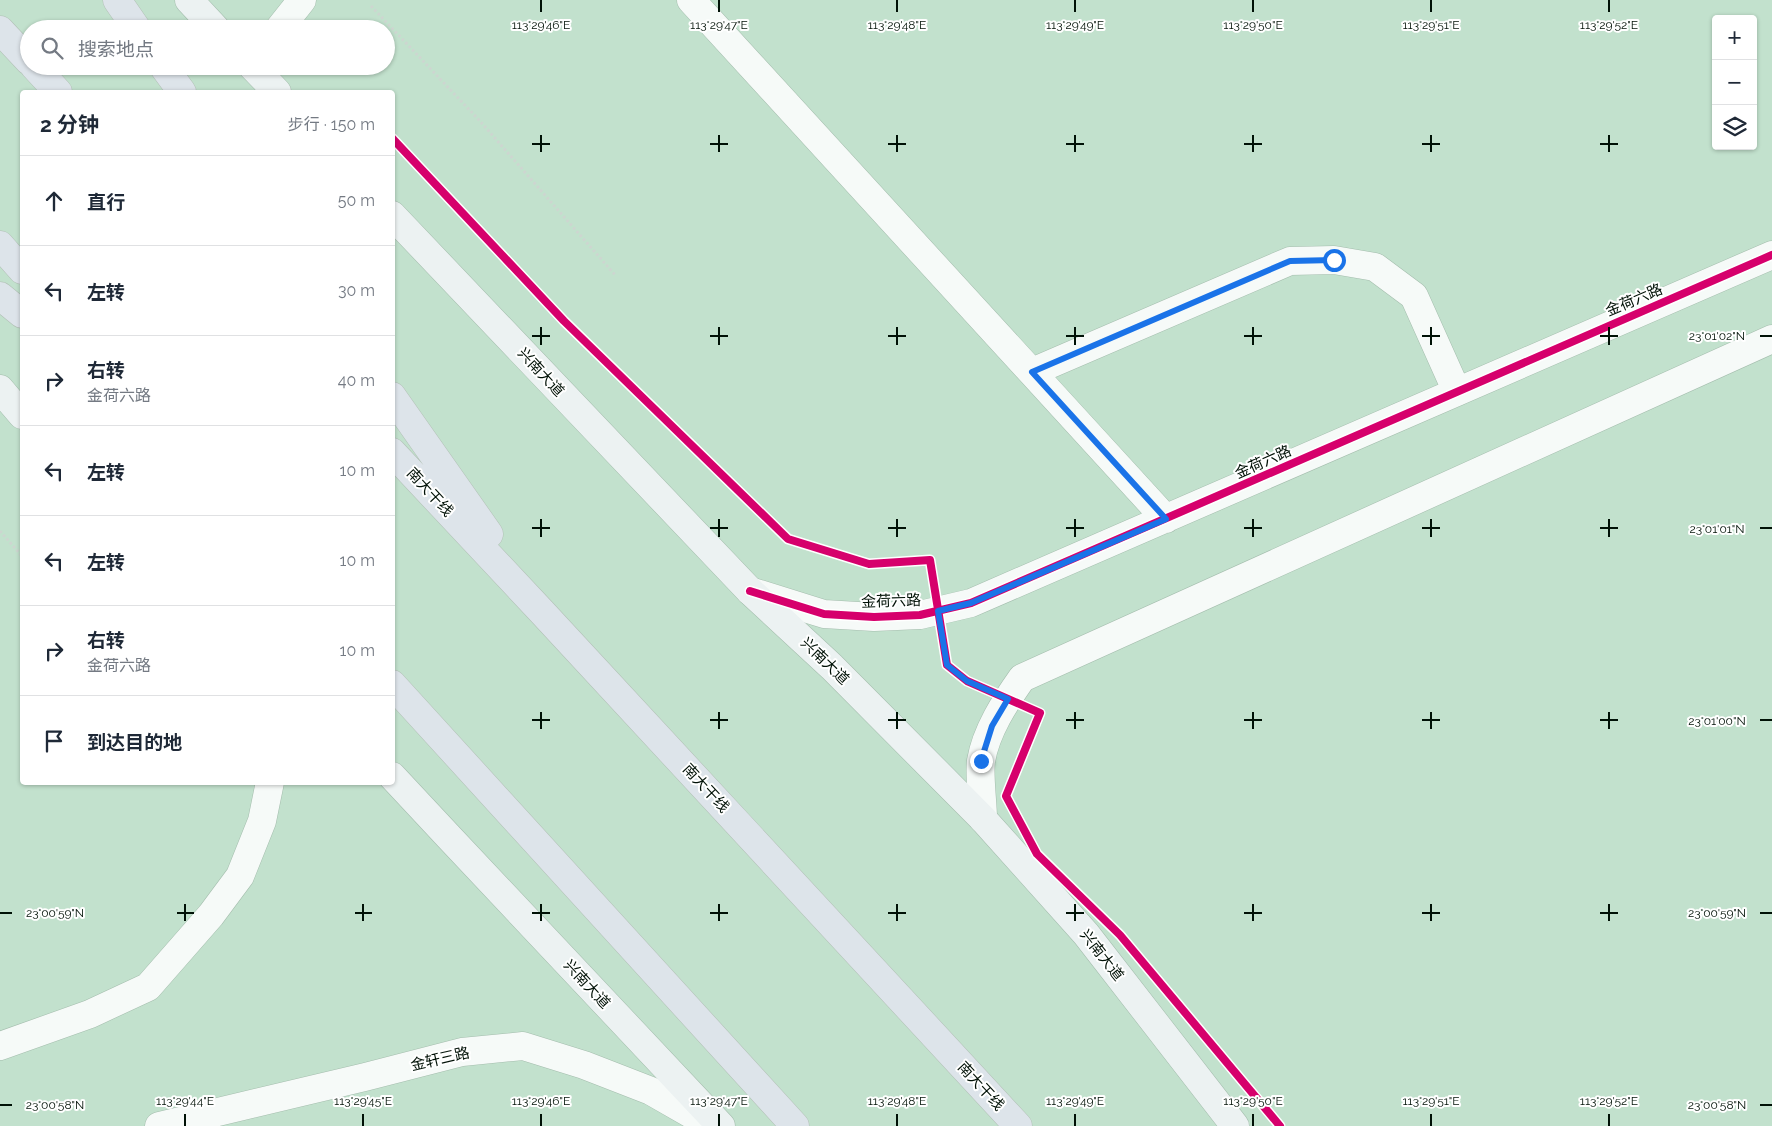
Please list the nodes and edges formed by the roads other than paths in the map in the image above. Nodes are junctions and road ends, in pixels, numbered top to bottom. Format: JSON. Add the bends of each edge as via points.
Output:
{"nodes":[{"id":1,"x":117,"y":0,"type":"edge"},
{"id":2,"x":189,"y":0,"type":"edge"},
{"id":3,"x":302,"y":0,"type":"edge"},
{"id":4,"x":691,"y":0,"type":"edge"},
{"id":5,"x":131,"y":20,"type":"edge"},
{"id":6,"x":208,"y":20,"type":"edge"},
{"id":7,"x":286,"y":20,"type":"edge"},
{"id":8,"x":0,"y":30,"type":"edge"},
{"id":9,"x":20,"y":51,"type":"edge"},
{"id":10,"x":42,"y":75,"type":"edge"},
{"id":11,"x":170,"y":75,"type":"edge"},
{"id":12,"x":261,"y":75,"type":"edge"},
{"id":13,"x":56,"y":90,"type":"edge"},
{"id":14,"x":181,"y":90,"type":"edge"},
{"id":15,"x":275,"y":90,"type":"edge"},
{"id":16,"x":395,"y":218,"type":"edge"},
{"id":17,"x":0,"y":245,"type":"edge"},
{"id":18,"x":1772,"y":255,"type":"edge"},
{"id":19,"x":20,"y":268,"type":"edge"},
{"id":20,"x":0,"y":296,"type":"edge"},
{"id":21,"x":20,"y":312,"type":"edge"},
{"id":22,"x":1772,"y":339,"type":"edge"},
{"id":23,"x":1032,"y":372,"type":"junction"},
{"id":24,"x":0,"y":389,"type":"edge"},
{"id":25,"x":1457,"y":392,"type":"junction"},
{"id":26,"x":395,"y":400,"type":"edge"},
{"id":27,"x":20,"y":412,"type":"edge"},
{"id":28,"x":395,"y":455,"type":"edge"},
{"id":29,"x":1166,"y":519,"type":"junction"},
{"id":30,"x":750,"y":592,"type":"junction"},
{"id":31,"x":542,"y":612,"type":"junction"},
{"id":32,"x":395,"y":687,"type":"edge"},
{"id":33,"x":395,"y":779,"type":"edge"},
{"id":34,"x":269,"y":785,"type":"edge"},
{"id":35,"x":983,"y":819,"type":"junction"},
{"id":36,"x":0,"y":1046,"type":"edge"},
{"id":37,"x":159,"y":1126,"type":"edge"},
{"id":38,"x":712,"y":1126,"type":"edge"},
{"id":39,"x":721,"y":1126,"type":"edge"},
{"id":40,"x":795,"y":1126,"type":"edge"},
{"id":41,"x":1018,"y":1126,"type":"edge"},
{"id":42,"x":1236,"y":1126,"type":"edge"}],
"edges":[{"from":1,"to":5,"type":"highway"},
{"from":2,"to":6,"type":"main road"},
{"from":3,"to":7,"type":"street"},
{"from":4,"to":23,"type":"street"},
{"from":8,"to":9,"type":"highway"},
{"from":10,"to":13,"type":"highway"},
{"from":11,"to":14,"type":"highway"},
{"from":12,"to":15,"type":"main road"},
{"from":16,"to":30,"type":"main road","name":"兴南大道"},
{"from":17,"to":19,"type":"highway"},
{"from":18,"to":25,"type":"street","name":"金荷六路"},
{"from":20,"to":21,"type":"highway"},
{"from":22,"to":35,"type":"street","via":[[1022,678],[992,726],[981,761]]},
{"from":23,"to":25,"type":"street","via":[[1290,261],[1334,260],[1375,267],[1414,296]]},
{"from":23,"to":29,"type":"street"},
{"from":24,"to":27,"type":"main road"},
{"from":25,"to":29,"type":"street","name":"金荷六路"},
{"from":26,"to":31,"type":"highway"},
{"from":28,"to":31,"type":"highway","name":"南大干线"},
{"from":29,"to":30,"type":"street","name":"金荷六路","via":[[971,603],[920,615],[824,614]]},
{"from":30,"to":35,"type":"main road","name":"兴南大道","via":[[832,667]]},
{"from":31,"to":41,"type":"highway","name":"南大干线"},
{"from":32,"to":40,"type":"highway"},
{"from":33,"to":39,"type":"main road","name":"兴南大道"},
{"from":34,"to":36,"type":"street","via":[[262,821],[240,876],[211,915],[148,987],[90,1014]]},
{"from":35,"to":42,"type":"main road","name":"兴南大道","via":[[1086,934]]},
{"from":37,"to":38,"type":"street","name":"金轩三路","via":[[462,1052],[523,1046],[651,1091]]}]}
